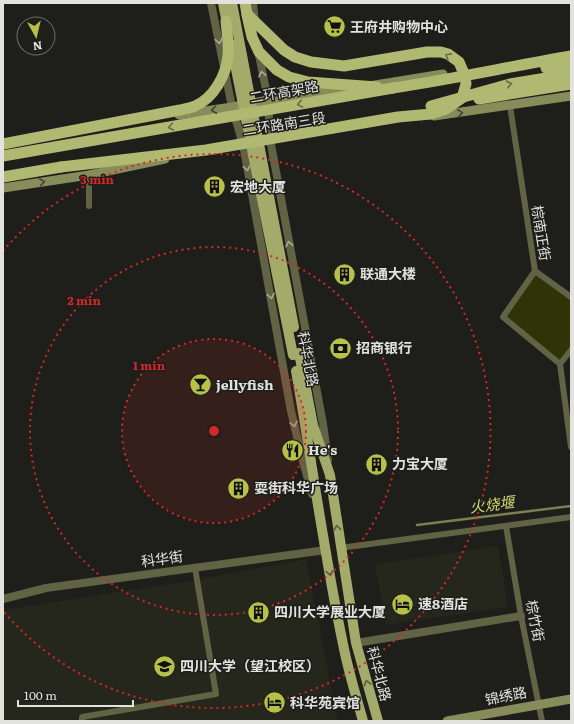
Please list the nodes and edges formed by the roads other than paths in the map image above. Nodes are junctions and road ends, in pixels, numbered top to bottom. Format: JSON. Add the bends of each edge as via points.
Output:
{"nodes":[{"id":1,"x":211,"y":3,"type":"edge"},
{"id":2,"x":223,"y":3,"type":"edge"},
{"id":3,"x":232,"y":3,"type":"edge"},
{"id":4,"x":245,"y":3,"type":"edge"},
{"id":5,"x":253,"y":3,"type":"edge"},
{"id":6,"x":247,"y":14,"type":"junction"},
{"id":7,"x":226,"y":21,"type":"junction"},
{"id":8,"x":571,"y":55,"type":"edge"},
{"id":9,"x":571,"y":64,"type":"edge"},
{"id":10,"x":571,"y":74,"type":"edge"},
{"id":11,"x":438,"y":82,"type":"junction"},
{"id":12,"x":571,"y":84,"type":"edge"},
{"id":13,"x":393,"y":88,"type":"junction"},
{"id":14,"x":571,"y":96,"type":"edge"},
{"id":15,"x":268,"y":100,"type":"junction"},
{"id":16,"x":431,"y":106,"type":"junction"},
{"id":17,"x":510,"y":106,"type":"junction"},
{"id":18,"x":232,"y":107,"type":"junction"},
{"id":19,"x":270,"y":139,"type":"junction"},
{"id":20,"x":3,"y":144,"type":"edge"},
{"id":21,"x":243,"y":144,"type":"junction"},
{"id":22,"x":3,"y":156,"type":"edge"},
{"id":23,"x":61,"y":167,"type":"junction"},
{"id":24,"x":89,"y":175,"type":"junction"},
{"id":25,"x":3,"y":177,"type":"edge"},
{"id":26,"x":3,"y":188,"type":"edge"},
{"id":27,"x":89,"y":206,"type":"dead end"},
{"id":28,"x":535,"y":271,"type":"junction"},
{"id":29,"x":571,"y":297,"type":"edge"},
{"id":30,"x":571,"y":350,"type":"edge"},
{"id":31,"x":296,"y":354,"type":"junction"},
{"id":32,"x":560,"y":364,"type":"junction"},
{"id":33,"x":571,"y":447,"type":"edge"},
{"id":34,"x":330,"y":475,"type":"junction"},
{"id":35,"x":571,"y":517,"type":"edge"},
{"id":36,"x":320,"y":519,"type":"junction"},
{"id":37,"x":506,"y":526,"type":"junction"},
{"id":38,"x":340,"y":548,"type":"junction"},
{"id":39,"x":326,"y":550,"type":"junction"},
{"id":40,"x":195,"y":568,"type":"junction"},
{"id":41,"x":3,"y":599,"type":"edge"},
{"id":42,"x":521,"y":616,"type":"junction"},
{"id":43,"x":356,"y":643,"type":"junction"},
{"id":44,"x":571,"y":699,"type":"edge"},
{"id":45,"x":538,"y":704,"type":"junction"},
{"id":46,"x":82,"y":721,"type":"edge"},
{"id":47,"x":363,"y":721,"type":"edge"},
{"id":48,"x":378,"y":721,"type":"edge"},
{"id":49,"x":447,"y":721,"type":"edge"},
{"id":50,"x":542,"y":721,"type":"edge"}],
"edges":[{"from":1,"to":18,"type":"street","one_way":true},
{"from":2,"to":7,"type":"main road","name":"科华北路","bridge":true},
{"from":3,"to":31,"type":"main road","bridge":true},
{"from":4,"to":6,"type":"highway"},
{"from":15,"to":5,"type":"street","one_way":true,"via":[[258,56]]},
{"from":6,"to":13,"type":"highway","bridge":true,"via":[[258,52],[277,70],[289,77],[308,82]]},
{"from":23,"to":6,"type":"highway","one_way":true,"bridge":true,"via":[[206,150],[398,117],[432,114],[446,110],[462,98],[466,76],[459,62],[448,54],[427,52],[344,66],[311,62],[284,50]]},
{"from":7,"to":20,"type":"highway","bridge":true,"via":[[226,68],[219,84],[196,106]]},
{"from":7,"to":31,"type":"main road","name":"科华北路","bridge":true},
{"from":8,"to":11,"type":"highway","name":"二环高架路"},
{"from":8,"to":15,"type":"main road","name":"二环路南三段"},
{"from":9,"to":11,"type":"highway"},
{"from":16,"to":10,"type":"highway","one_way":true,"bridge":true,"via":[[510,84]]},
{"from":11,"to":13,"type":"highway","name":"二环高架路"},
{"from":12,"to":16,"type":"highway","bridge":true},
{"from":13,"to":22,"type":"highway","name":"二环高架路","one_way":true,"bridge":true},
{"from":14,"to":17,"type":"main road","name":"二环路南三段"},
{"from":15,"to":18,"type":"main road","name":"二环路南三段"},
{"from":15,"to":19,"type":"street"},
{"from":16,"to":23,"type":"highway","bridge":true},
{"from":19,"to":17,"type":"main road","name":"二环路南三段","one_way":true},
{"from":17,"to":28,"type":"street","name":"棕南正街"},
{"from":18,"to":20,"type":"main road","name":"二环路南三段","one_way":true,"via":[[45,135]]},
{"from":18,"to":21,"type":"street"},
{"from":19,"to":21,"type":"main road","name":"二环路南三段"},
{"from":34,"to":19,"type":"street","one_way":true,"via":[[323,424]]},
{"from":21,"to":24,"type":"main road","name":"二环路南三段"},
{"from":21,"to":36,"type":"street","one_way":true,"via":[[292,411],[302,458]]},
{"from":23,"to":25,"type":"highway"},
{"from":26,"to":24,"type":"main road","name":"二环路南三段","one_way":true},
{"from":24,"to":27,"type":"street"},
{"from":28,"to":29,"type":"street"},
{"from":28,"to":32,"type":"street","name":"棕南正街","via":[[503,317]]},
{"from":30,"to":32,"type":"street"},
{"from":31,"to":34,"type":"main road","name":"科华北路","via":[[313,425]]},
{"from":31,"to":36,"type":"main road","name":"科华北路"},
{"from":32,"to":33,"type":"street"},
{"from":38,"to":34,"type":"main road","name":"科华北路","one_way":true},
{"from":35,"to":37,"type":"street"},
{"from":36,"to":39,"type":"main road","name":"科华北路"},
{"from":37,"to":38,"type":"street"},
{"from":37,"to":42,"type":"street","name":"棕竹街"},
{"from":38,"to":43,"type":"main road","name":"科华北路"},
{"from":39,"to":40,"type":"street","name":"科华街"},
{"from":39,"to":47,"type":"main road","name":"科华北路","one_way":true,"via":[[343,646]]},
{"from":40,"to":41,"type":"street","name":"科华街","via":[[46,588]]},
{"from":40,"to":46,"type":"street","via":[[216,694],[82,716]]},
{"from":42,"to":43,"type":"street"},
{"from":42,"to":45,"type":"street","name":"棕竹街"},
{"from":48,"to":43,"type":"main road","name":"科华北路","one_way":true},
{"from":44,"to":45,"type":"main road","name":"锦绣路"},
{"from":45,"to":49,"type":"main road","name":"锦绣路"},
{"from":45,"to":50,"type":"street","name":"棕竹街"}]}
